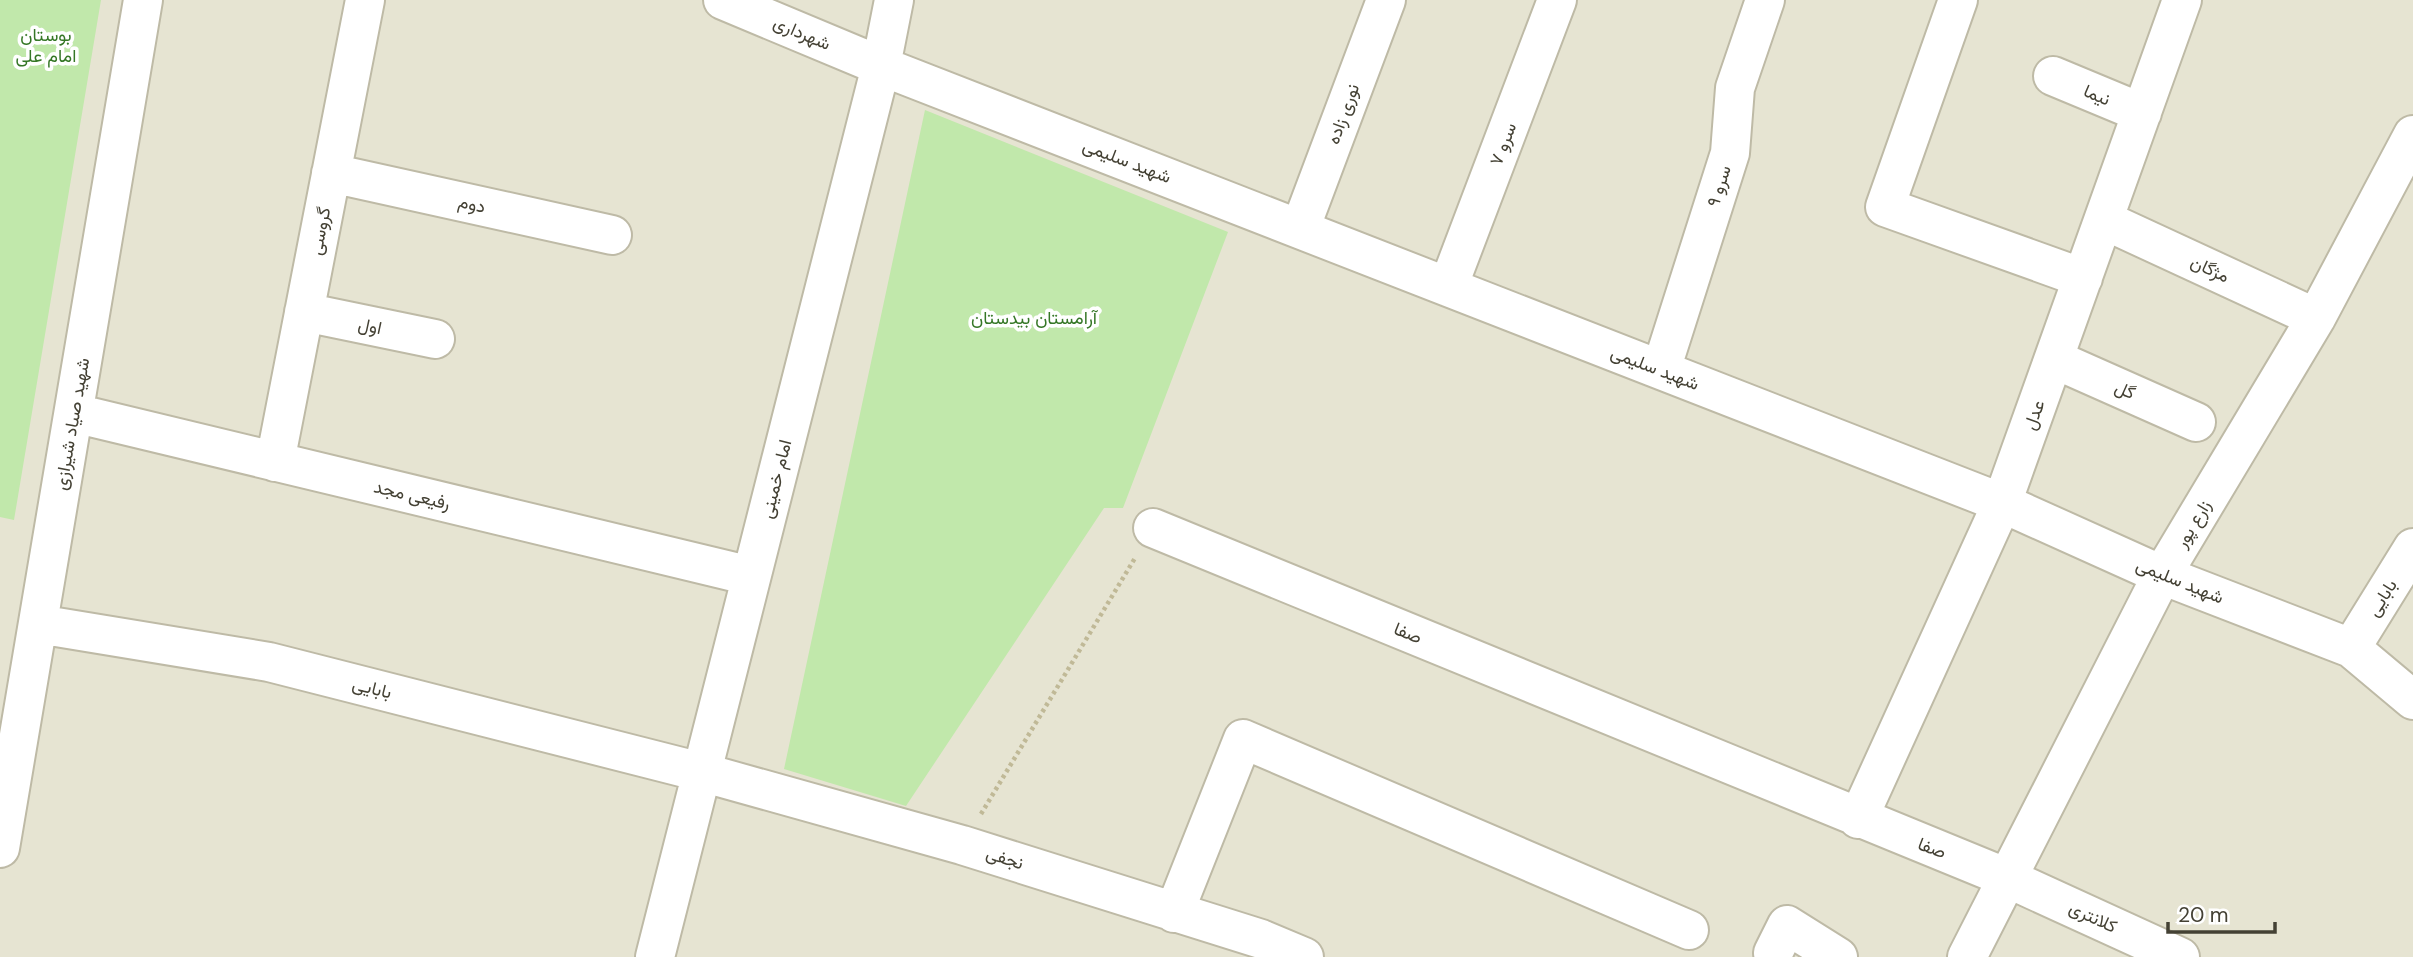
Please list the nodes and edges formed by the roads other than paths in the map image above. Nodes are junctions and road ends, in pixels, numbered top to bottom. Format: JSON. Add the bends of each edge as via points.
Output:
{"nodes":[{"id":1,"x":144,"y":0,"type":"edge"},
{"id":2,"x":365,"y":0,"type":"edge"},
{"id":3,"x":723,"y":0,"type":"edge"},
{"id":4,"x":894,"y":0,"type":"edge"},
{"id":5,"x":1386,"y":0,"type":"edge"},
{"id":6,"x":1557,"y":0,"type":"edge"},
{"id":7,"x":1765,"y":0,"type":"edge"},
{"id":8,"x":1958,"y":0,"type":"edge"},
{"id":9,"x":2182,"y":0,"type":"edge"},
{"id":10,"x":881,"y":65,"type":"junction"},
{"id":11,"x":2053,"y":76,"type":"dead end"},
{"id":12,"x":2142,"y":113,"type":"junction"},
{"id":13,"x":2413,"y":135,"type":"edge"},
{"id":14,"x":331,"y":173,"type":"junction"},
{"id":15,"x":2104,"y":220,"type":"junction"},
{"id":16,"x":1300,"y":229,"type":"junction"},
{"id":17,"x":612,"y":235,"type":"dead end"},
{"id":18,"x":2083,"y":278,"type":"junction"},
{"id":19,"x":1448,"y":287,"type":"junction"},
{"id":20,"x":304,"y":312,"type":"junction"},
{"id":21,"x":2316,"y":318,"type":"junction"},
{"id":22,"x":435,"y":340,"type":"dead end"},
{"id":23,"x":2054,"y":359,"type":"junction"},
{"id":24,"x":1661,"y":370,"type":"junction"},
{"id":25,"x":74,"y":413,"type":"junction"},
{"id":26,"x":2196,"y":422,"type":"dead end"},
{"id":27,"x":275,"y":462,"type":"junction"},
{"id":28,"x":2002,"y":503,"type":"junction"},
{"id":29,"x":1153,"y":528,"type":"road end"},
{"id":30,"x":2413,"y":549,"type":"edge"},
{"id":31,"x":2162,"y":575,"type":"junction"},
{"id":32,"x":751,"y":576,"type":"junction"},
{"id":33,"x":38,"y":624,"type":"junction"},
{"id":34,"x":2351,"y":648,"type":"junction"},
{"id":35,"x":2413,"y":700,"type":"edge"},
{"id":36,"x":7,"y":760,"type":"edge"},
{"id":37,"x":702,"y":772,"type":"junction"},
{"id":38,"x":1858,"y":819,"type":"junction"},
{"id":39,"x":0,"y":848,"type":"edge"},
{"id":40,"x":2006,"y":877,"type":"junction"},
{"id":41,"x":1174,"y":913,"type":"junction"},
{"id":42,"x":1689,"y":930,"type":"dead end"},
{"id":43,"x":1773,"y":953,"type":"dead end"},
{"id":44,"x":655,"y":957,"type":"edge"},
{"id":45,"x":1304,"y":957,"type":"edge"},
{"id":46,"x":1838,"y":957,"type":"edge"},
{"id":47,"x":1967,"y":957,"type":"edge"},
{"id":48,"x":2180,"y":957,"type":"edge"}],
"edges":[{"from":1,"to":25,"type":"street","name":"شهید صیاد شیرازی"},
{"from":2,"to":14,"type":"street","name":"گروسی"},
{"from":3,"to":10,"type":"street","name":"شهرداری"},
{"from":4,"to":10,"type":"street","name":"امام خمینی"},
{"from":5,"to":16,"type":"street","name":"نوری زاده"},
{"from":6,"to":19,"type":"street","name":"سرو ۷"},
{"from":7,"to":24,"type":"street","name":"سرو ۹","via":[[1735,88],[1730,153]]},
{"from":8,"to":18,"type":"street","via":[[1885,207]]},
{"from":9,"to":12,"type":"street","name":"عدل"},
{"from":10,"to":16,"type":"street","name":"شهید سلیمی"},
{"from":10,"to":32,"type":"street","name":"امام خمینی"},
{"from":11,"to":12,"type":"street","name":"نیما"},
{"from":12,"to":15,"type":"street","name":"عدل"},
{"from":13,"to":21,"type":"street","name":"زارع پور"},
{"from":14,"to":17,"type":"street","name":"دوم"},
{"from":14,"to":20,"type":"street","name":"گروسی"},
{"from":15,"to":18,"type":"street","name":"عدل"},
{"from":15,"to":21,"type":"street","name":"مژگان"},
{"from":16,"to":19,"type":"street","name":"شهید سلیمی"},
{"from":18,"to":23,"type":"street","name":"عدل"},
{"from":19,"to":24,"type":"street","name":"شهید سلیمی"},
{"from":20,"to":22,"type":"street","name":"اول"},
{"from":20,"to":27,"type":"street","name":"گروسی"},
{"from":21,"to":31,"type":"street","name":"زارع پور"},
{"from":23,"to":26,"type":"street","name":"گل"},
{"from":23,"to":28,"type":"street","name":"عدل"},
{"from":24,"to":28,"type":"street","name":"شهید سلیمی"},
{"from":25,"to":27,"type":"street","name":"رفیعی مجد"},
{"from":25,"to":33,"type":"street","name":"شهید صیاد شیرازی"},
{"from":27,"to":32,"type":"street","name":"رفیعی مجد"},
{"from":28,"to":31,"type":"street","name":"شهید سلیمی"},
{"from":28,"to":38,"type":"street","name":"عدل"},
{"from":29,"to":38,"type":"street","name":"صفا"},
{"from":30,"to":34,"type":"street","name":"بابایی"},
{"from":31,"to":34,"type":"street","name":"شهید سلیمی"},
{"from":31,"to":40,"type":"street","name":"زارع پور"},
{"from":32,"to":37,"type":"street","name":"امام خمینی"},
{"from":33,"to":36,"type":"street","name":"شهید صیاد شیرازی"},
{"from":33,"to":37,"type":"street","name":"بابایی","via":[[269,662]]},
{"from":34,"to":35,"type":"street","name":"شهید سلیمی"},
{"from":36,"to":39,"type":"street","name":"شهید صیاد شیرازی"},
{"from":37,"to":41,"type":"street","name":"نجفی","via":[[962,845]]},
{"from":37,"to":44,"type":"street","name":"امام خمینی"},
{"from":38,"to":40,"type":"street","name":"صفا"},
{"from":40,"to":47,"type":"street","name":"زارع پور"},
{"from":40,"to":48,"type":"street","name":"کلانتری"},
{"from":41,"to":42,"type":"street","via":[[1244,739]]},
{"from":41,"to":45,"type":"street","name":"نجفی"},
{"from":43,"to":46,"type":"street","via":[[1787,925]]}]}
